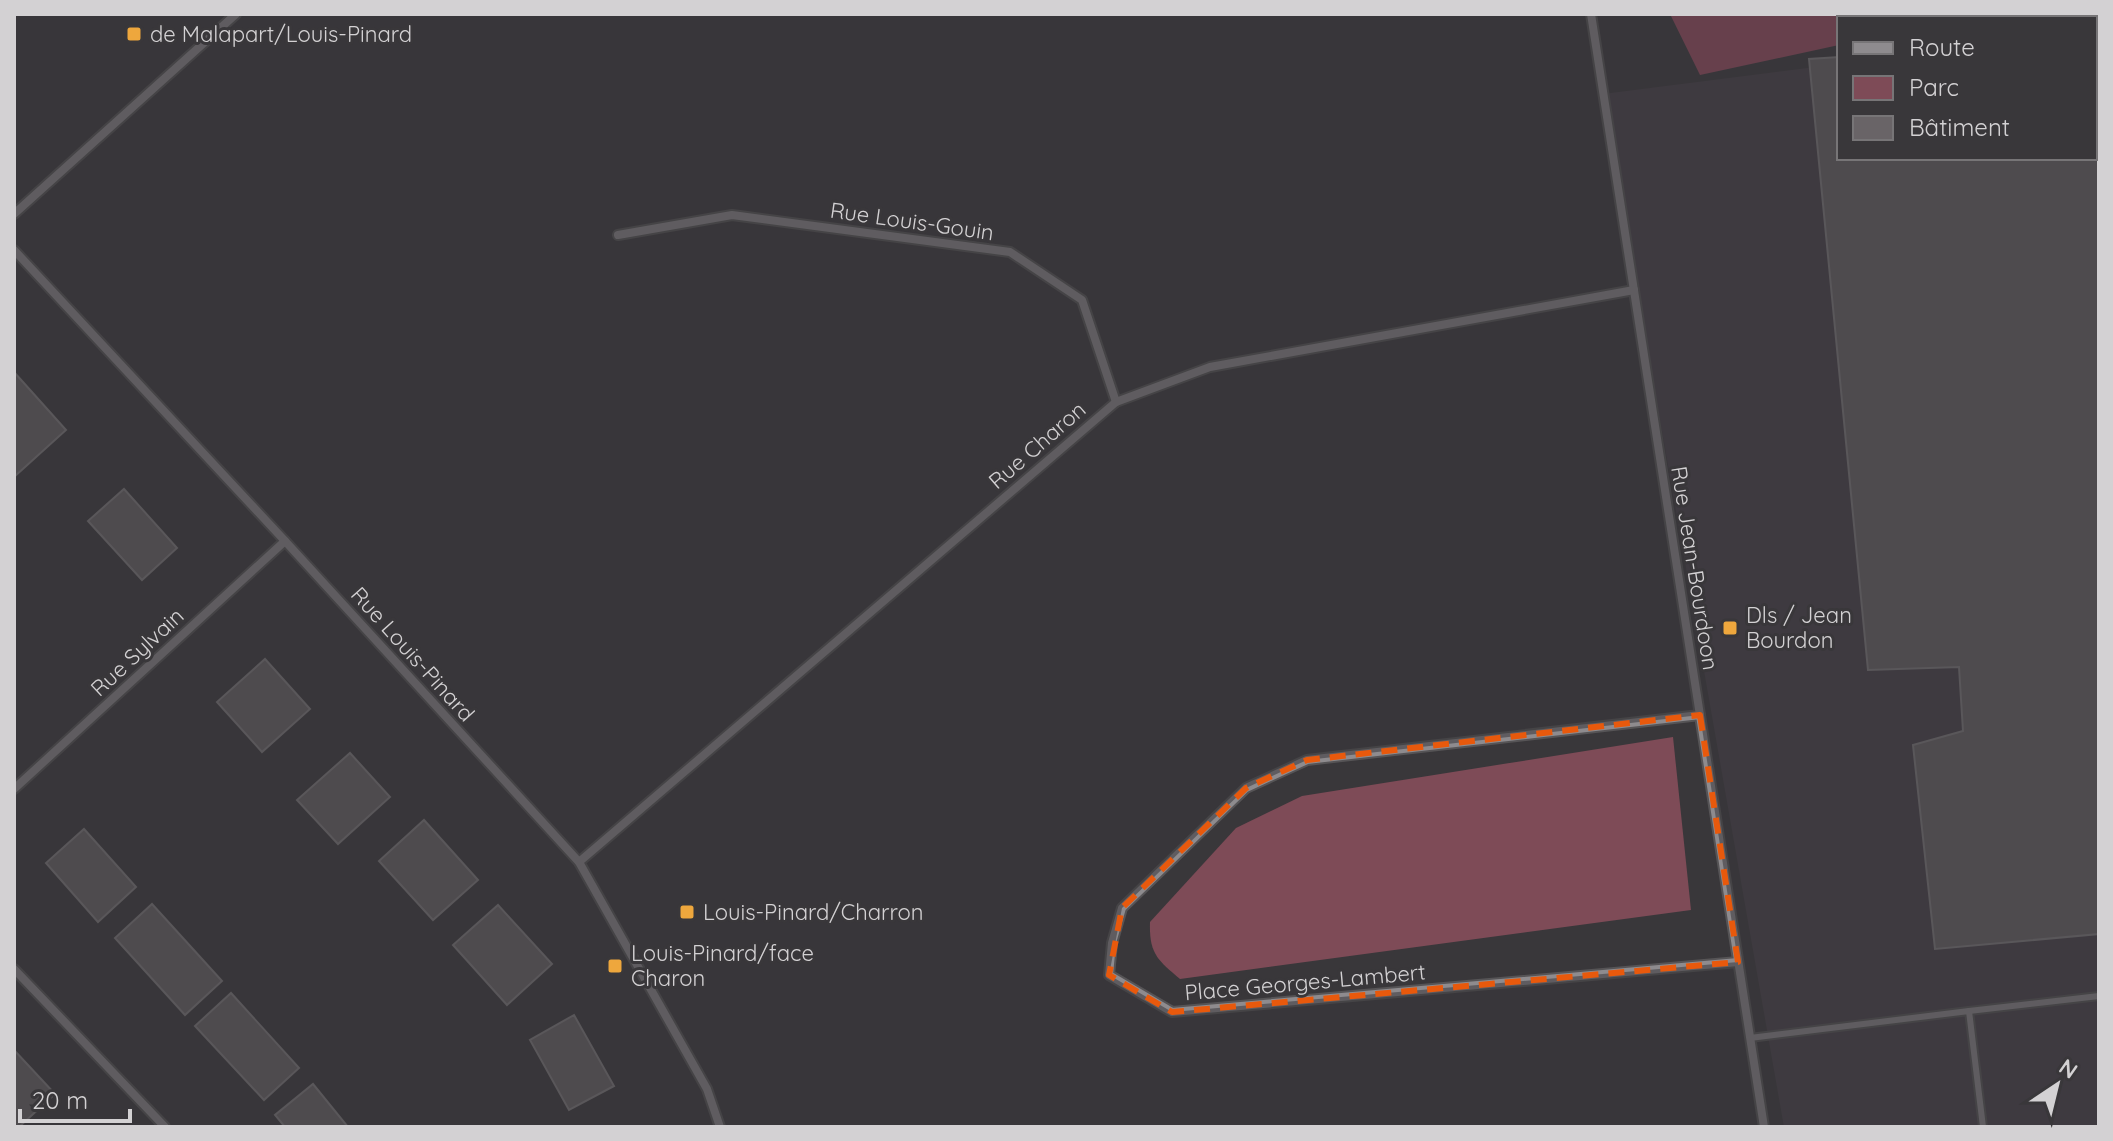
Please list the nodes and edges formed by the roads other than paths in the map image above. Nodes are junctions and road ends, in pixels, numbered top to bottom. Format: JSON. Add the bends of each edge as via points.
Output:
{"nodes":[{"id":1,"x":236,"y":14,"type":"edge"},
{"id":2,"x":1591,"y":14,"type":"edge"},
{"id":3,"x":14,"y":214,"type":"edge"},
{"id":4,"x":618,"y":235,"type":"dead end"},
{"id":5,"x":14,"y":250,"type":"edge"},
{"id":6,"x":1634,"y":290,"type":"junction"},
{"id":7,"x":1116,"y":402,"type":"junction"},
{"id":8,"x":285,"y":541,"type":"junction"},
{"id":9,"x":1700,"y":715,"type":"junction"},
{"id":10,"x":14,"y":789,"type":"edge"},
{"id":11,"x":579,"y":862,"type":"junction"},
{"id":12,"x":1738,"y":962,"type":"junction"},
{"id":13,"x":14,"y":969,"type":"edge"},
{"id":14,"x":2099,"y":996,"type":"edge"},
{"id":15,"x":1969,"y":1011,"type":"junction"},
{"id":16,"x":1750,"y":1038,"type":"junction"},
{"id":17,"x":165,"y":1127,"type":"edge"},
{"id":18,"x":720,"y":1127,"type":"edge"},
{"id":19,"x":1764,"y":1127,"type":"edge"},
{"id":20,"x":1983,"y":1127,"type":"edge"}],
"edges":[{"from":1,"to":3,"type":"street"},
{"from":2,"to":6,"type":"street","name":"Rue Jean-Bourdoon"},
{"from":4,"to":7,"type":"street","name":"Rue Louis-Gouin","via":[[732,215],[1010,252],[1082,300]]},
{"from":5,"to":8,"type":"street","name":"Rue Louis-Pinard"},
{"from":6,"to":7,"type":"street","name":"Rue Charon","via":[[1210,367]]},
{"from":6,"to":9,"type":"street","name":"Rue Jean-Bourdoon"},
{"from":7,"to":11,"type":"street","name":"Rue Charon"},
{"from":8,"to":10,"type":"street","name":"Rue Sylvain"},
{"from":8,"to":11,"type":"street","name":"Rue Louis-Pinard"},
{"from":9,"to":12,"type":"street","name":"Rue Jean-Bourdoon"},
{"from":9,"to":12,"type":"street","name":"Place Georges-Lambert","via":[[1307,760],[1246,788],[1122,908],[1109,975],[1172,1012]]},
{"from":11,"to":18,"type":"street","name":"Rue Louis-Pinard","via":[[707,1089]]},
{"from":12,"to":16,"type":"street","name":"Rue Jean-Bourdoon"},
{"from":13,"to":17,"type":"street"},
{"from":14,"to":15,"type":"lane"},
{"from":15,"to":16,"type":"lane"},
{"from":15,"to":20,"type":"lane"},
{"from":16,"to":19,"type":"street","name":"Rue Jean-Bourdoon"}]}
